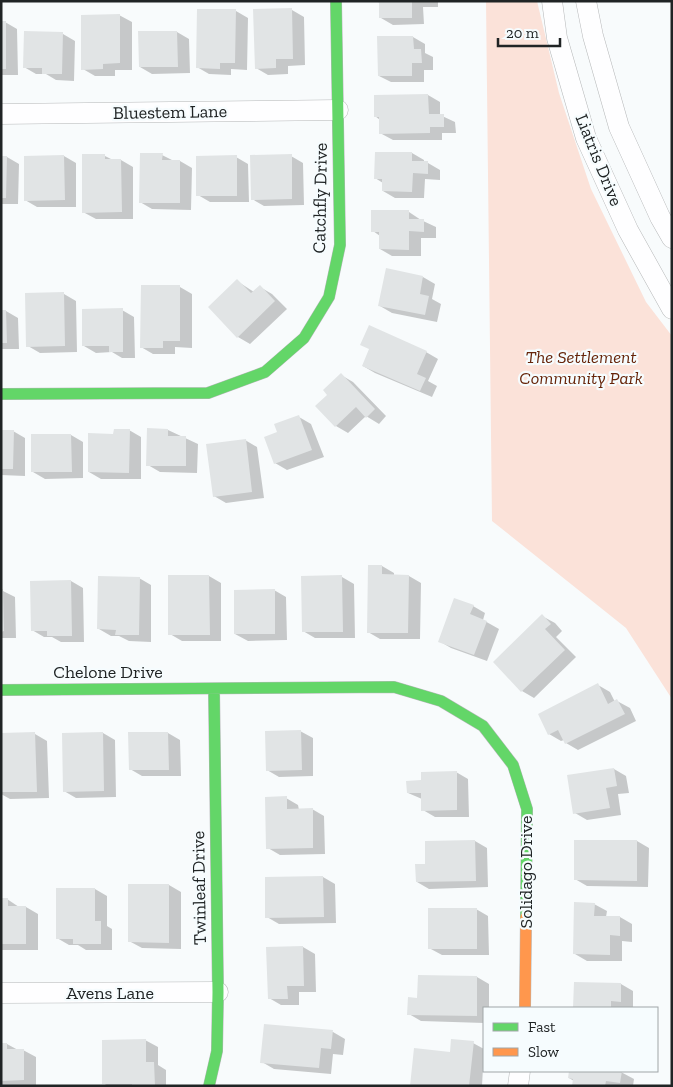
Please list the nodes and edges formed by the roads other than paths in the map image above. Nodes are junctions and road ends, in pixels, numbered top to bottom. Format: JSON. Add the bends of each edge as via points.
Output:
{"nodes":[{"id":1,"x":336,"y":1,"type":"edge"},
{"id":2,"x":552,"y":1,"type":"edge"},
{"id":3,"x":586,"y":1,"type":"edge"},
{"id":4,"x":338,"y":110,"type":"junction"},
{"id":5,"x":1,"y":114,"type":"edge"},
{"id":6,"x":672,"y":238,"type":"edge"},
{"id":7,"x":672,"y":308,"type":"edge"},
{"id":8,"x":1,"y":394,"type":"edge"},
{"id":9,"x":214,"y":688,"type":"junction"},
{"id":10,"x":1,"y":690,"type":"edge"},
{"id":11,"x":218,"y":992,"type":"junction"},
{"id":12,"x":1,"y":994,"type":"edge"},
{"id":13,"x":525,"y":1007,"type":"edge"},
{"id":14,"x":520,"y":1072,"type":"edge"},
{"id":15,"x":209,"y":1086,"type":"edge"},
{"id":16,"x":518,"y":1086,"type":"edge"}],
"edges":[{"from":1,"to":4,"type":"street","name":"Catchfly Drive"},
{"from":2,"to":7,"type":"street","name":"Liatris Drive","via":[[557,38],[586,138],[628,230]]},
{"from":3,"to":6,"type":"street","name":"Liatris Drive","via":[[619,127]]},
{"from":4,"to":5,"type":"street","name":"Bluestem Lane"},
{"from":4,"to":8,"type":"street","name":"Catchfly Drive","via":[[340,245],[329,297],[304,338],[265,372],[208,392]]},
{"from":9,"to":10,"type":"street","name":"Chelone Drive"},
{"from":9,"to":11,"type":"street","name":"Twinleaf Drive"},
{"from":9,"to":13,"type":"street","name":"Solidago Drive","via":[[394,687],[441,701],[483,726],[513,765],[527,809]]},
{"from":11,"to":12,"type":"street","name":"Avens Lane"},
{"from":11,"to":15,"type":"street","name":"Twinleaf Drive","via":[[217,1052]]},
{"from":14,"to":16,"type":"street"}]}
